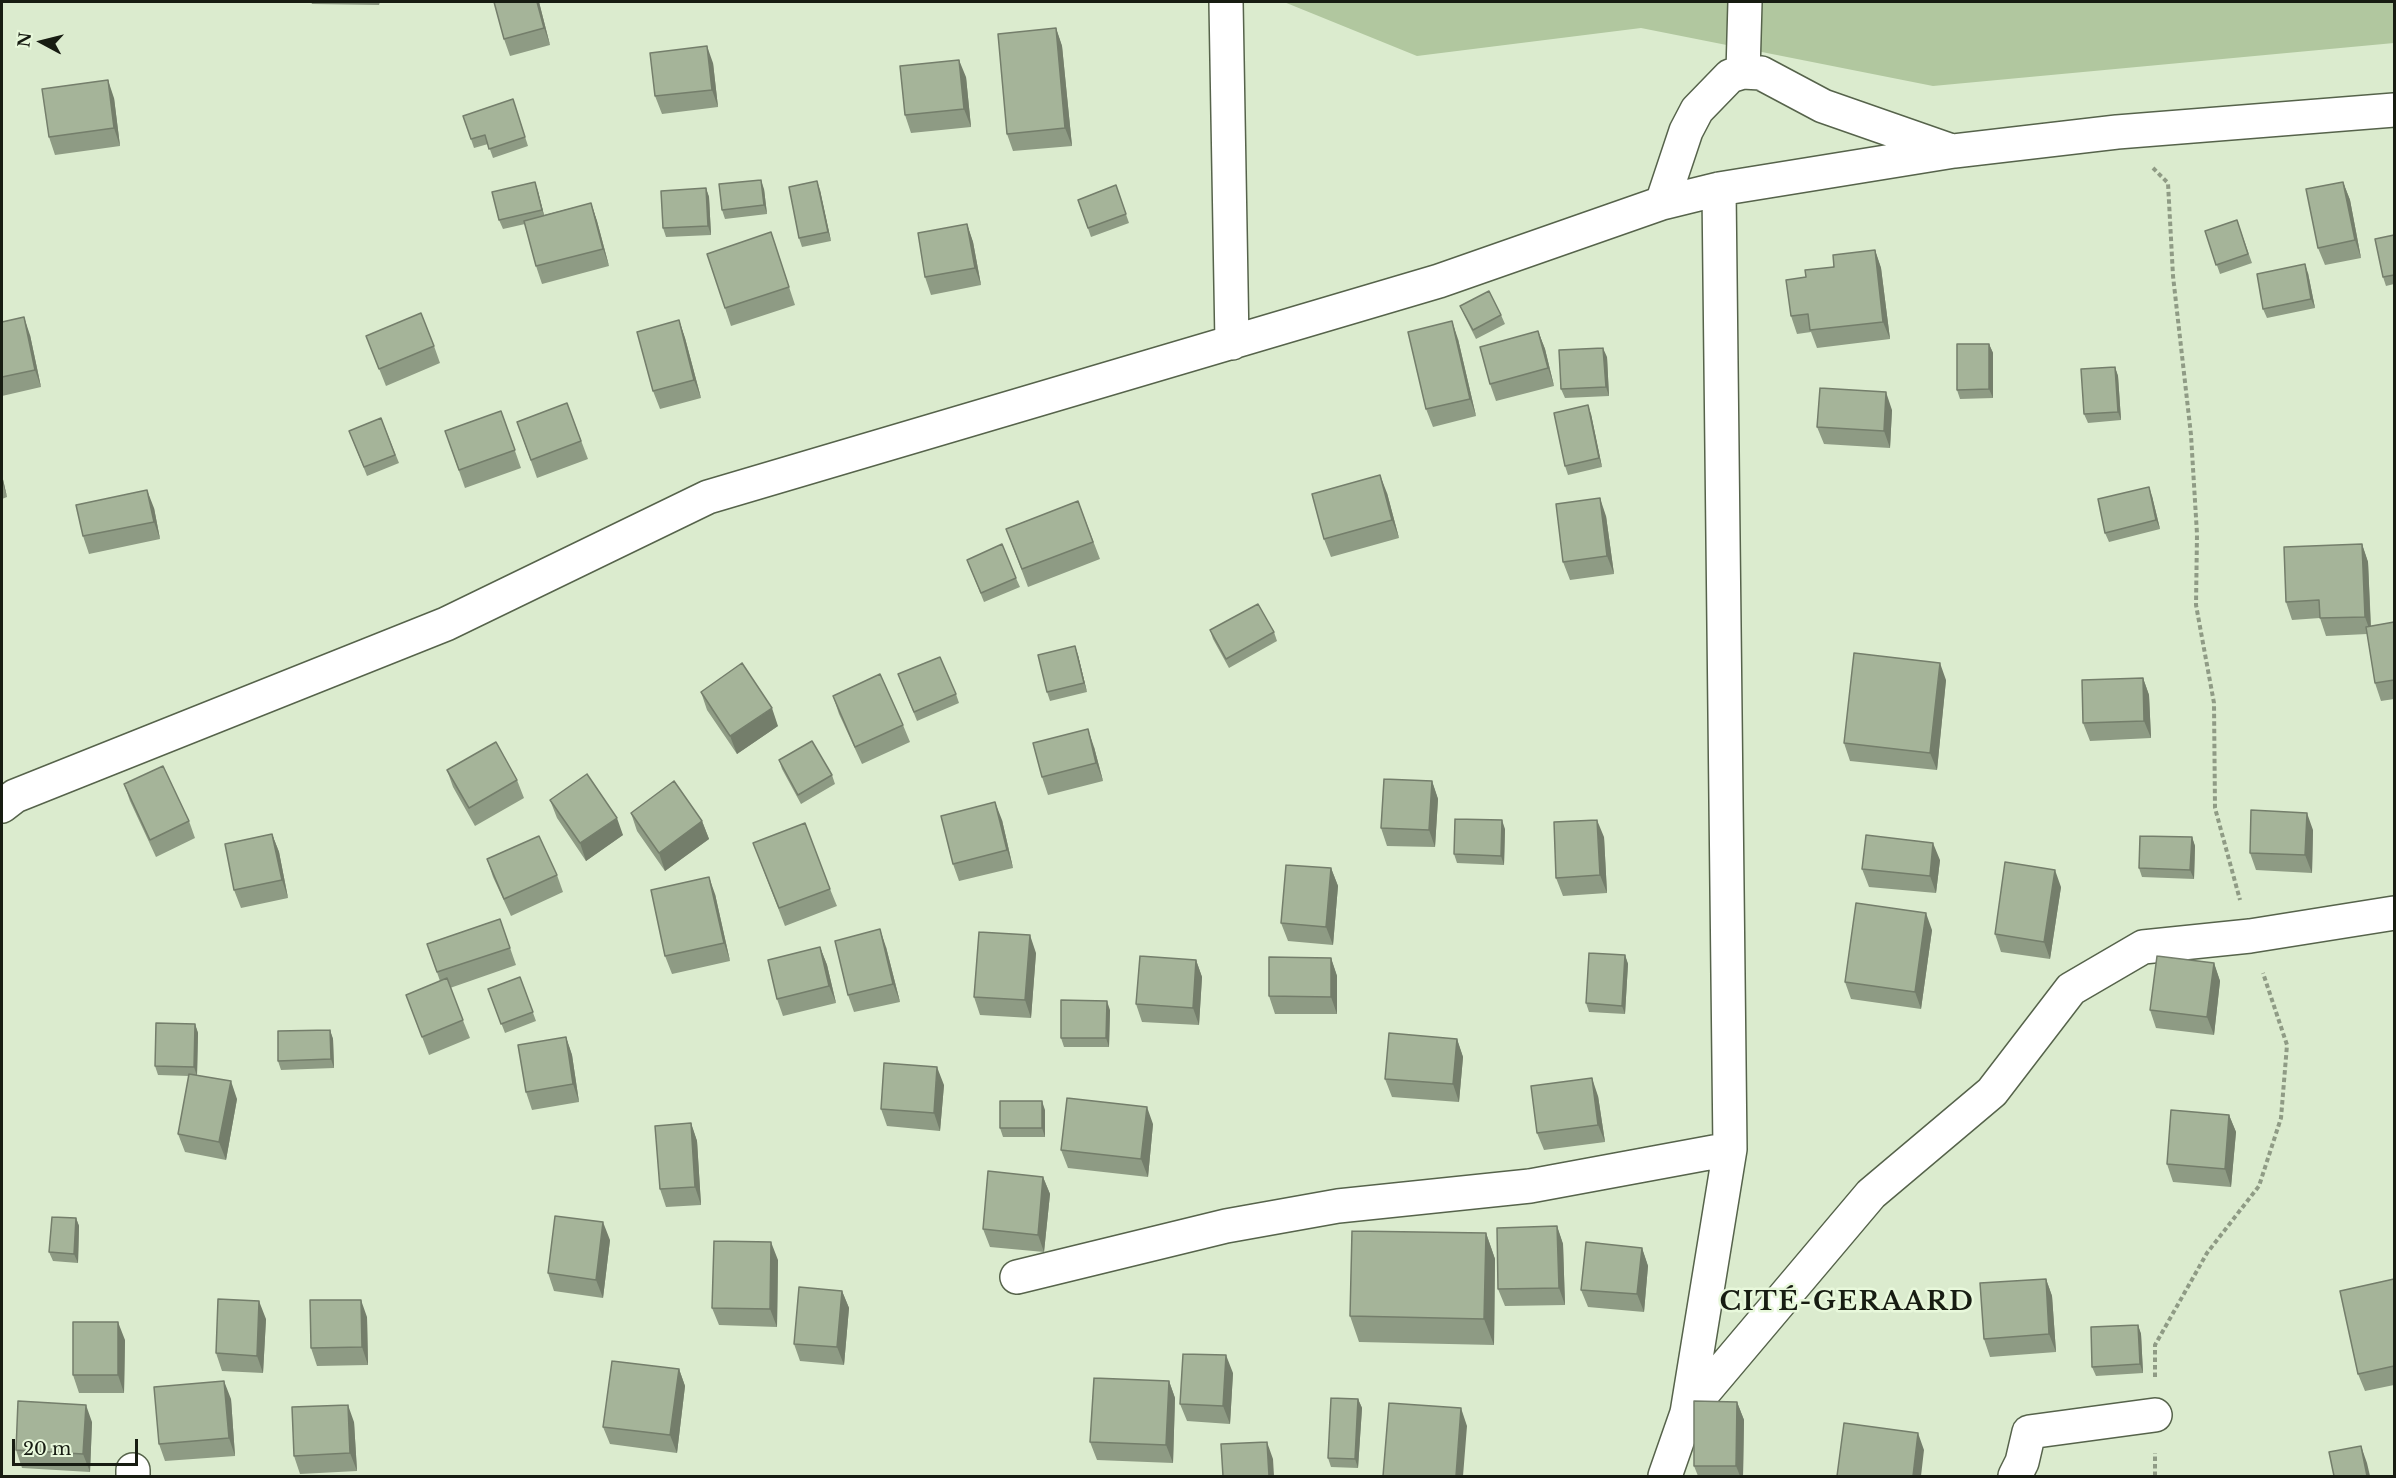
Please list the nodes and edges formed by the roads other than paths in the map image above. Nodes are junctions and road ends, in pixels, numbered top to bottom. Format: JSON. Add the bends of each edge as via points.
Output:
{"nodes":[{"id":1,"x":1226,"y":2,"type":"edge"},
{"id":2,"x":1745,"y":2,"type":"edge"},
{"id":3,"x":1743,"y":72,"type":"junction"},
{"id":4,"x":2394,"y":110,"type":"edge"},
{"id":5,"x":1954,"y":151,"type":"junction"},
{"id":6,"x":1719,"y":189,"type":"junction"},
{"id":7,"x":1662,"y":203,"type":"junction"},
{"id":8,"x":1232,"y":343,"type":"junction"},
{"id":9,"x":2,"y":806,"type":"edge"},
{"id":10,"x":2394,"y":913,"type":"edge"},
{"id":11,"x":1730,"y":1149,"type":"junction"},
{"id":12,"x":1017,"y":1277,"type":"dead end"},
{"id":13,"x":1687,"y":1413,"type":"junction"},
{"id":14,"x":2155,"y":1415,"type":"road end"},
{"id":15,"x":1665,"y":1476,"type":"edge"},
{"id":16,"x":2015,"y":1476,"type":"edge"}],
"edges":[{"from":1,"to":8,"type":"street"},
{"from":2,"to":3,"type":"street"},
{"from":3,"to":5,"type":"street","via":[[1761,73],[1823,106]]},
{"from":3,"to":7,"type":"street","via":[[1730,76],[1697,110]]},
{"from":4,"to":5,"type":"street","via":[[2117,132]]},
{"from":5,"to":6,"type":"street"},
{"from":6,"to":7,"type":"street"},
{"from":6,"to":11,"type":"street"},
{"from":7,"to":8,"type":"street","via":[[1439,281]]},
{"from":8,"to":9,"type":"street","via":[[708,497],[446,624],[15,796]]},
{"from":10,"to":13,"type":"street","via":[[2250,936],[2143,947],[2071,989],[1992,1092],[1871,1194]]},
{"from":11,"to":12,"type":"street","via":[[1530,1186],[1338,1206],[1226,1226]]},
{"from":11,"to":13,"type":"street"},
{"from":13,"to":15,"type":"street"},
{"from":14,"to":16,"type":"street","via":[[2029,1432]]}]}
